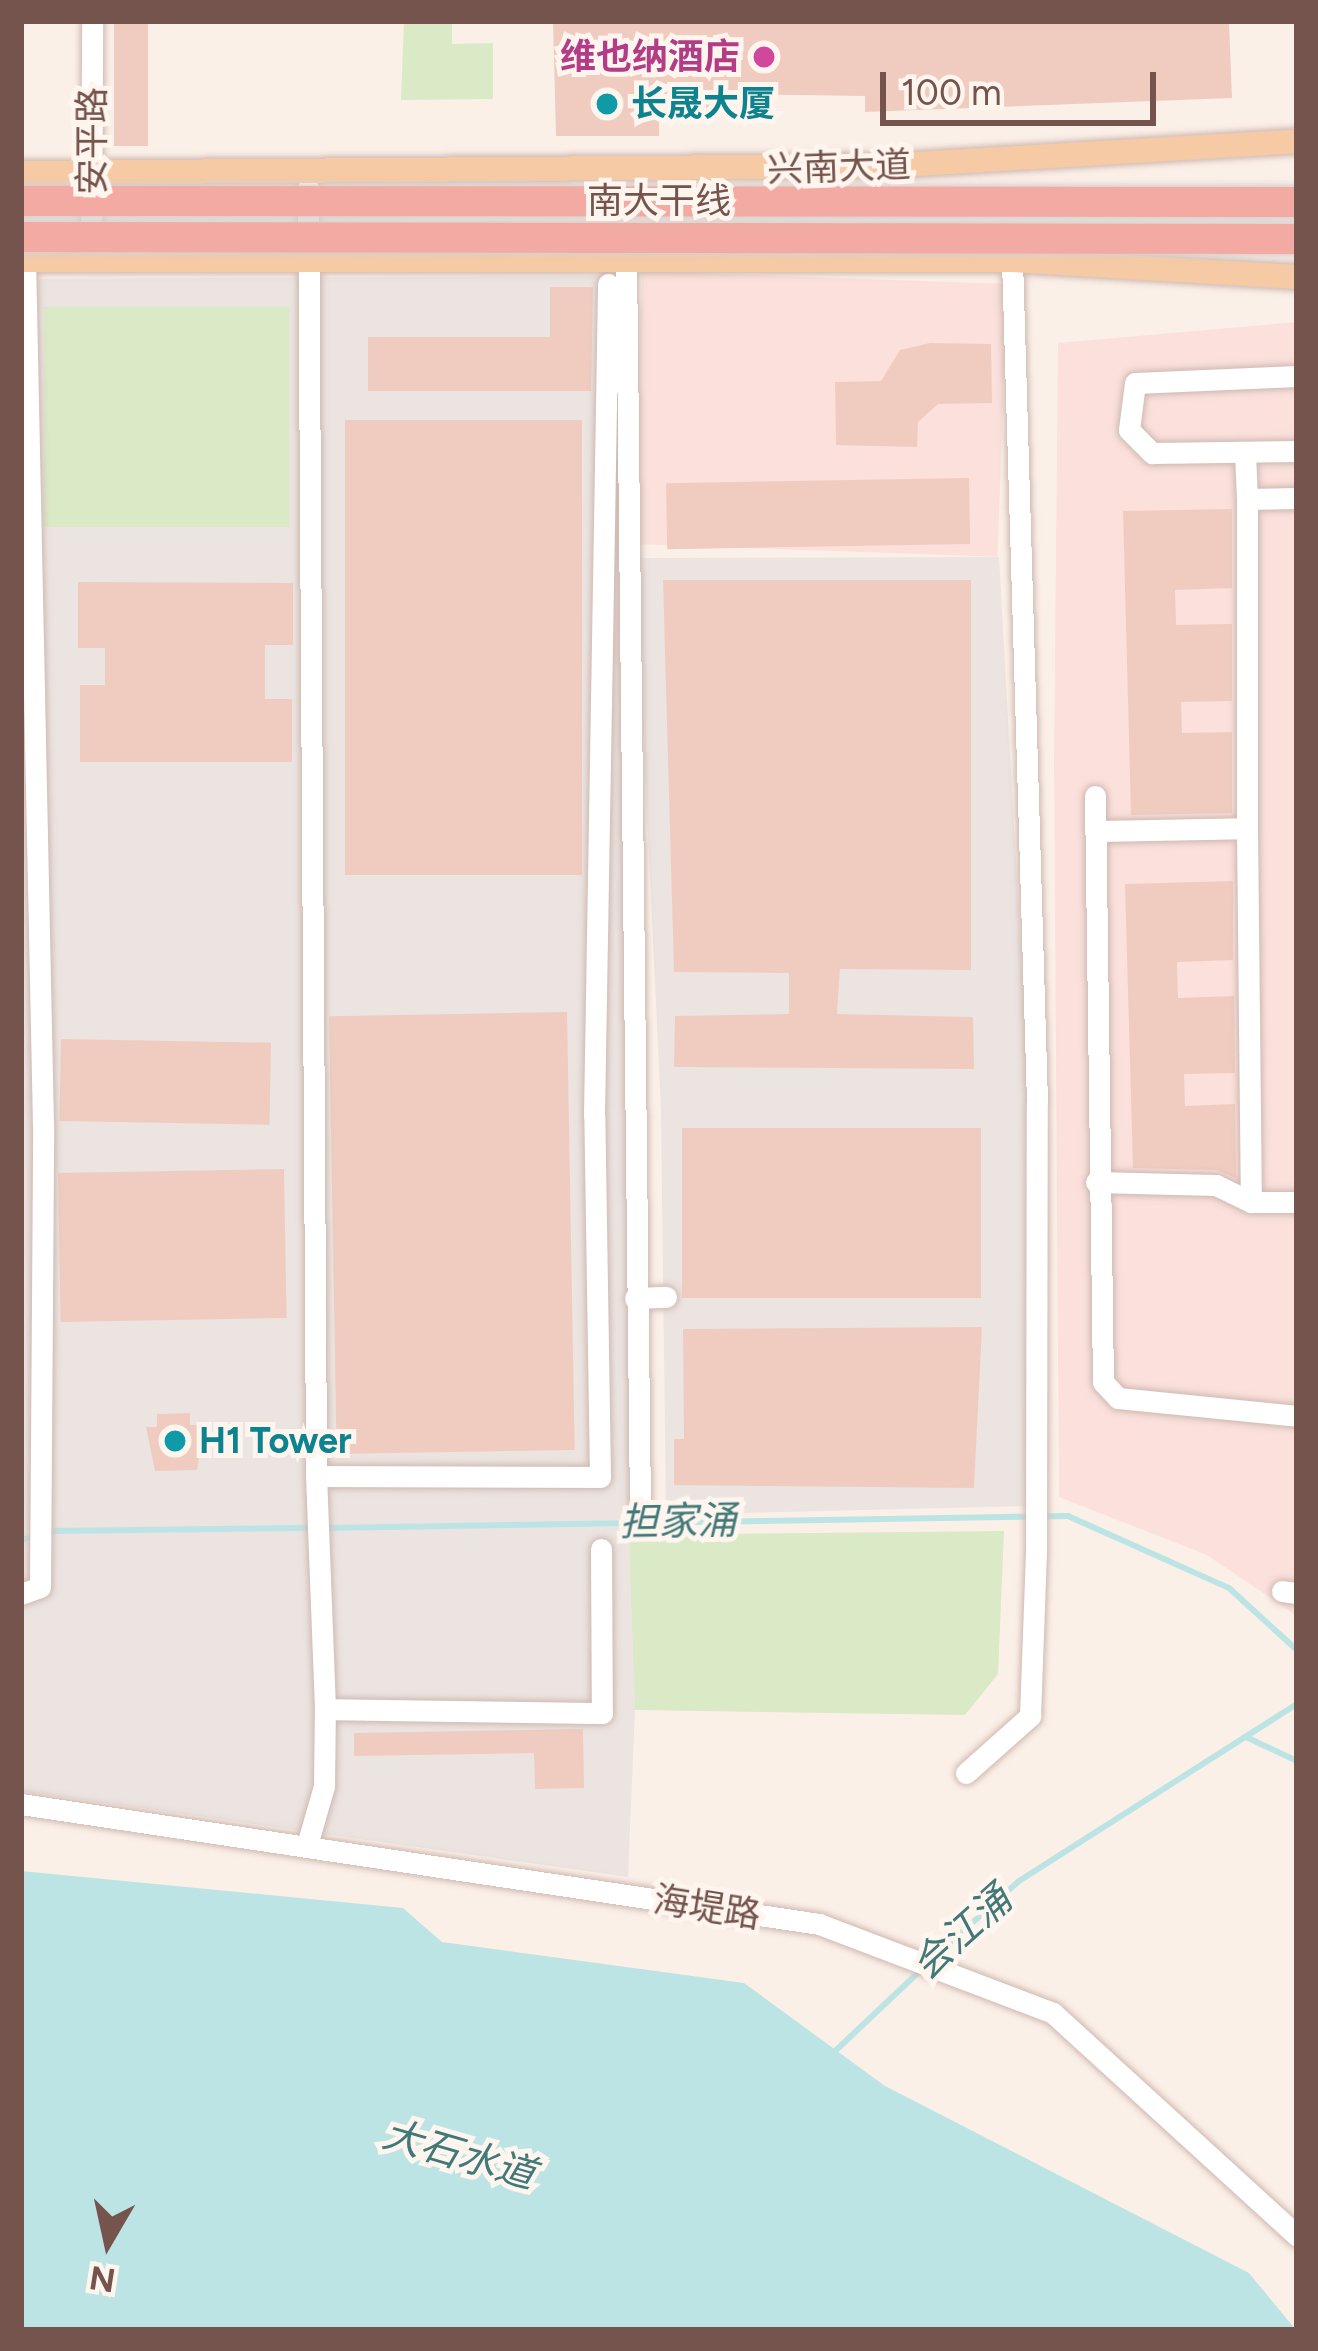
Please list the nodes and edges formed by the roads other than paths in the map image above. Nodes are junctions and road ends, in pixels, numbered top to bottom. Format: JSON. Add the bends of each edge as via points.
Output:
{"nodes":[{"id":1,"x":92,"y":21,"type":"edge"},
{"id":2,"x":1297,"y":140,"type":"edge"},
{"id":3,"x":21,"y":173,"type":"edge"},
{"id":4,"x":91,"y":174,"type":"junction"},
{"id":5,"x":308,"y":176,"type":"junction"},
{"id":6,"x":21,"y":201,"type":"edge"},
{"id":7,"x":1297,"y":202,"type":"edge"},
{"id":8,"x":1297,"y":239,"type":"edge"},
{"id":9,"x":1139,"y":241,"type":"junction"},
{"id":10,"x":22,"y":252,"type":"edge"},
{"id":11,"x":1297,"y":252,"type":"edge"},
{"id":12,"x":626,"y":257,"type":"junction"},
{"id":13,"x":308,"y":260,"type":"junction"},
{"id":14,"x":1012,"y":260,"type":"junction"},
{"id":15,"x":92,"y":261,"type":"junction"},
{"id":16,"x":1297,"y":278,"type":"edge"},
{"id":17,"x":608,"y":284,"type":"dead end"},
{"id":18,"x":1297,"y":376,"type":"edge"},
{"id":19,"x":1297,"y":451,"type":"edge"},
{"id":20,"x":1245,"y":452,"type":"junction"},
{"id":21,"x":1297,"y":498,"type":"edge"},
{"id":22,"x":1247,"y":499,"type":"junction"},
{"id":23,"x":1095,"y":796,"type":"dead end"},
{"id":24,"x":1246,"y":828,"type":"junction"},
{"id":25,"x":1096,"y":831,"type":"junction"},
{"id":26,"x":1096,"y":1181,"type":"junction"},
{"id":27,"x":1251,"y":1202,"type":"junction"},
{"id":28,"x":1297,"y":1202,"type":"edge"},
{"id":29,"x":635,"y":1298,"type":"junction"},
{"id":30,"x":665,"y":1298,"type":"dead end"},
{"id":31,"x":1297,"y":1416,"type":"edge"},
{"id":32,"x":316,"y":1476,"type":"junction"},
{"id":33,"x":640,"y":1506,"type":"dead end"},
{"id":34,"x":601,"y":1549,"type":"dead end"},
{"id":35,"x":21,"y":1594,"type":"edge"},
{"id":36,"x":325,"y":1709,"type":"junction"},
{"id":37,"x":966,"y":1773,"type":"dead end"},
{"id":38,"x":21,"y":1804,"type":"edge"},
{"id":39,"x":307,"y":1845,"type":"junction"},
{"id":40,"x":1297,"y":2236,"type":"edge"}],
"edges":[{"from":1,"to":4,"type":"street","name":"安平路"},
{"from":2,"to":5,"type":"main road","name":"兴南大道","via":[[882,166]]},
{"from":3,"to":4,"type":"main road","name":"兴南大道"},
{"from":4,"to":5,"type":"main road","name":"兴南大道"},
{"from":4,"to":15,"type":"street","name":"安平路"},
{"from":5,"to":13,"type":"street"},
{"from":6,"to":7,"type":"highway","name":"南大干线","bridge":true},
{"from":8,"to":9,"type":"highway","name":"南大干线","bridge":true},
{"from":9,"to":10,"type":"highway","name":"南大干线","bridge":true},
{"from":9,"to":11,"type":"highway","bridge":true},
{"from":10,"to":15,"type":"main road"},
{"from":10,"to":35,"type":"street","via":[[43,1125],[40,1587]]},
{"from":11,"to":14,"type":"main road","via":[[1158,246]]},
{"from":12,"to":13,"type":"main road"},
{"from":12,"to":14,"type":"main road"},
{"from":12,"to":29,"type":"street"},
{"from":13,"to":15,"type":"main road"},
{"from":13,"to":32,"type":"street"},
{"from":14,"to":16,"type":"main road"},
{"from":14,"to":37,"type":"street","via":[[1037,1102],[1036,1549],[1030,1716]]},
{"from":17,"to":32,"type":"street","via":[[594,1115],[600,1477]]},
{"from":18,"to":20,"type":"street","via":[[1142,381],[1129,391],[1129,430],[1141,449]]},
{"from":19,"to":20,"type":"street"},
{"from":20,"to":22,"type":"street"},
{"from":21,"to":22,"type":"street"},
{"from":22,"to":24,"type":"street"},
{"from":23,"to":25,"type":"street"},
{"from":24,"to":25,"type":"street"},
{"from":24,"to":27,"type":"street"},
{"from":25,"to":26,"type":"street"},
{"from":26,"to":27,"type":"street","via":[[1216,1185]]},
{"from":26,"to":31,"type":"street","via":[[1103,1382],[1118,1398]]},
{"from":27,"to":28,"type":"street"},
{"from":29,"to":30,"type":"street"},
{"from":29,"to":33,"type":"street"},
{"from":32,"to":36,"type":"street"},
{"from":34,"to":36,"type":"street","via":[[602,1713]]},
{"from":36,"to":39,"type":"street","via":[[324,1786]]},
{"from":38,"to":39,"type":"street","name":"海堤路"},
{"from":39,"to":40,"type":"street","name":"海堤路","via":[[819,1924],[1053,2013]]}]}
